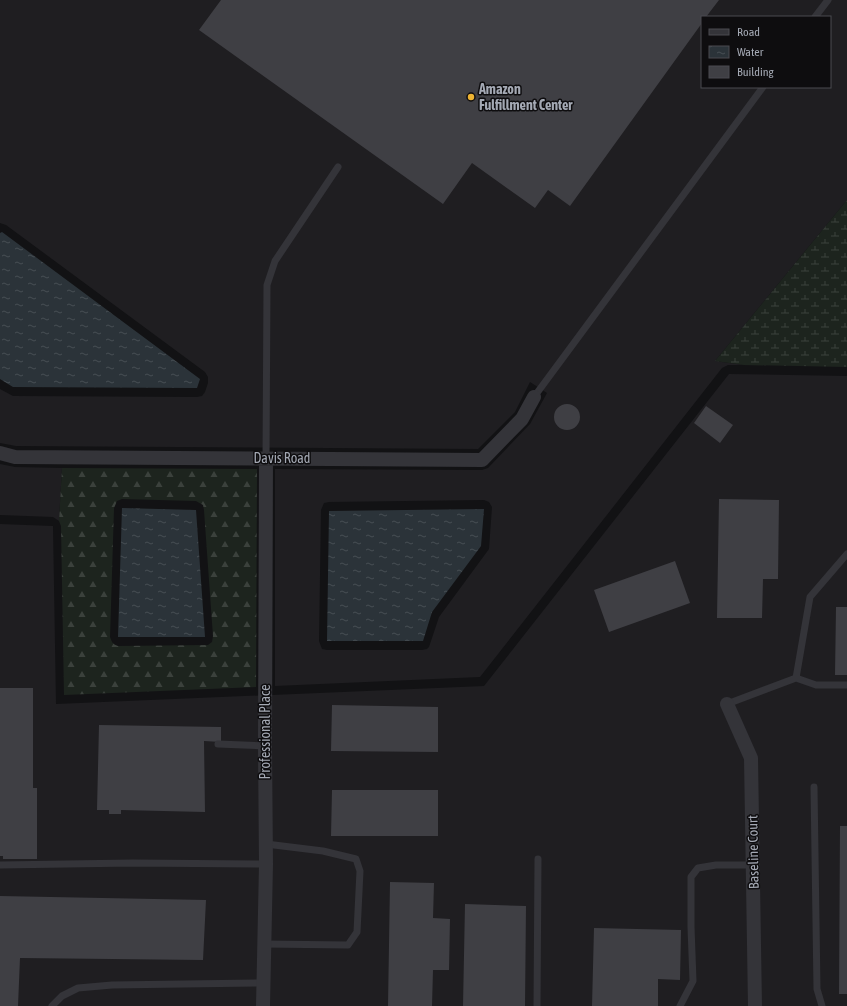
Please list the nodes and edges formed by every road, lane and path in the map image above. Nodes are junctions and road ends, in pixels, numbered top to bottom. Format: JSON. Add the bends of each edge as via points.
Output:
{"nodes":[{"id":1,"x":828,"y":0,"type":"edge"},
{"id":2,"x":816,"y":16,"type":"edge"},
{"id":3,"x":762,"y":88,"type":"edge"},
{"id":4,"x":338,"y":167,"type":"dead end"},
{"id":5,"x":534,"y":397,"type":"joint"},
{"id":6,"x":0,"y":453,"type":"edge"},
{"id":7,"x":266,"y":458,"type":"junction"},
{"id":8,"x":847,"y":554,"type":"edge"},
{"id":9,"x":796,"y":678,"type":"junction"},
{"id":10,"x":847,"y":685,"type":"edge"},
{"id":11,"x":727,"y":704,"type":"joint"},
{"id":12,"x":218,"y":744,"type":"dead end"},
{"id":13,"x":265,"y":746,"type":"junction"},
{"id":14,"x":814,"y":786,"type":"dead end"},
{"id":15,"x":266,"y":844,"type":"junction"},
{"id":16,"x":538,"y":859,"type":"dead end"},
{"id":17,"x":0,"y":864,"type":"edge"},
{"id":18,"x":266,"y":864,"type":"junction"},
{"id":19,"x":753,"y":865,"type":"junction"},
{"id":20,"x":264,"y":944,"type":"junction"},
{"id":21,"x":263,"y":982,"type":"junction"},
{"id":22,"x":52,"y":1006,"type":"edge"},
{"id":23,"x":263,"y":1006,"type":"edge"},
{"id":24,"x":537,"y":1006,"type":"edge"},
{"id":25,"x":680,"y":1006,"type":"edge"},
{"id":26,"x":755,"y":1006,"type":"edge"},
{"id":27,"x":822,"y":1006,"type":"edge"}],
"edges":[{"from":1,"to":2,"type":"lane"},
{"from":3,"to":5,"type":"lane"},
{"from":4,"to":7,"type":"lane","via":[[275,260],[267,285]]},
{"from":5,"to":7,"type":"street","name":"Davis Road","via":[[522,419],[482,460]]},
{"from":6,"to":7,"type":"street","name":"Davis Road","via":[[15,456]]},
{"from":7,"to":13,"type":"street","name":"Professional Place"},
{"from":8,"to":9,"type":"lane","via":[[810,598]]},
{"from":9,"to":10,"type":"lane","via":[[816,685]]},
{"from":9,"to":11,"type":"lane"},
{"from":11,"to":19,"type":"street","name":"Baseline Court","via":[[751,758]]},
{"from":12,"to":13,"type":"lane"},
{"from":13,"to":15,"type":"street","name":"Professional Place"},
{"from":14,"to":27,"type":"lane","via":[[816,989]]},
{"from":15,"to":18,"type":"street","name":"Professional Place"},
{"from":15,"to":20,"type":"lane","via":[[356,858],[360,871],[357,932],[348,945]]},
{"from":16,"to":24,"type":"lane"},
{"from":17,"to":18,"type":"lane"},
{"from":18,"to":20,"type":"street","name":"Professional Place"},
{"from":19,"to":25,"type":"lane","via":[[716,865],[698,868],[692,877],[693,981]]},
{"from":19,"to":26,"type":"street","name":"Baseline Court"},
{"from":20,"to":21,"type":"street","name":"Professional Place"},
{"from":21,"to":22,"type":"lane","via":[[78,988],[62,996]]},
{"from":21,"to":23,"type":"street","name":"Professional Place"}]}
